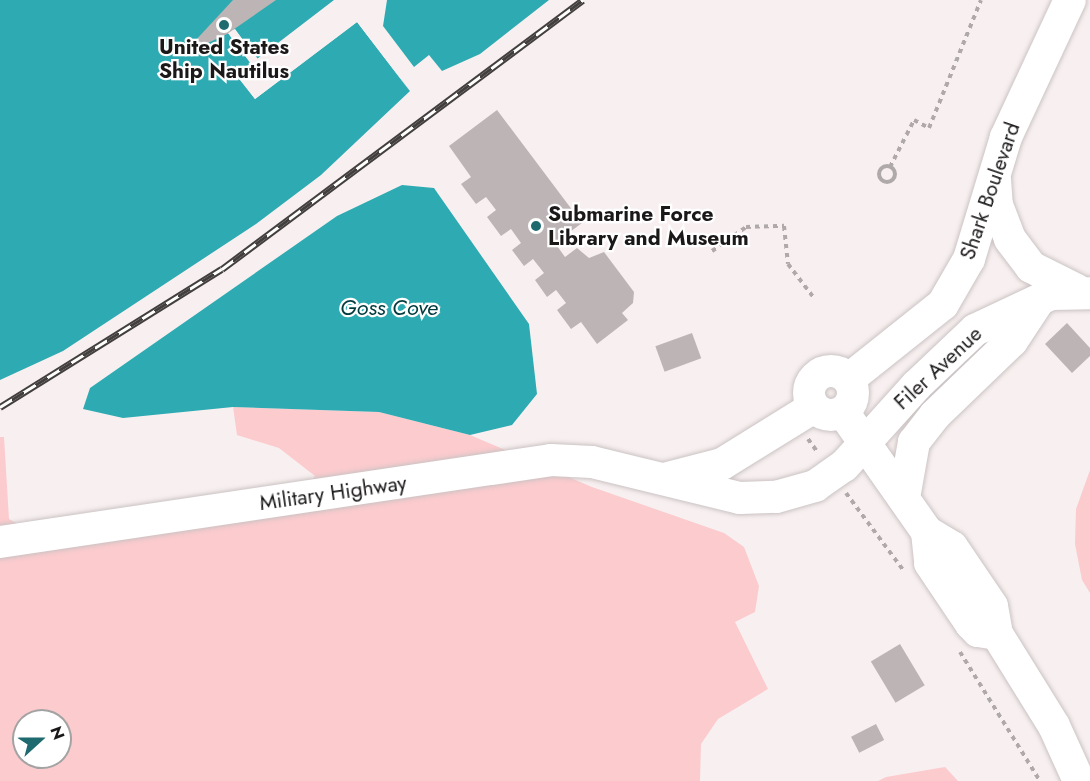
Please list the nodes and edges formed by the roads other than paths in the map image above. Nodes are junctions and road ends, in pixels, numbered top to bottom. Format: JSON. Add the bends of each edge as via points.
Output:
{"nodes":[{"id":1,"x":1070,"y":0,"type":"edge"},
{"id":2,"x":995,"y":172,"type":"junction"},
{"id":3,"x":1084,"y":292,"type":"edge"},
{"id":4,"x":1036,"y":303,"type":"junction"},
{"id":5,"x":820,"y":416,"type":"junction"},
{"id":6,"x":866,"y":443,"type":"junction"},
{"id":7,"x":664,"y":479,"type":"junction"},
{"id":8,"x":904,"y":498,"type":"junction"},
{"id":9,"x":0,"y":542,"type":"edge"},
{"id":10,"x":1078,"y":781,"type":"edge"}],
"edges":[{"from":1,"to":2,"type":"street","name":"Shark Boulevard","via":[[1006,136]]},
{"from":2,"to":3,"type":"street","via":[[997,205],[1010,239],[1031,267]]},
{"from":2,"to":5,"type":"street","name":"Shark Boulevard","via":[[969,259],[943,304],[849,380],[853,397]]},
{"from":3,"to":4,"type":"street","name":"Filer Avenue","via":[[1051,294]]},
{"from":4,"to":6,"type":"street","name":"Filer Avenue","via":[[975,330]]},
{"from":4,"to":8,"type":"street","via":[[1012,341],[935,415],[914,442]]},
{"from":5,"to":6,"type":"street"},
{"from":5,"to":7,"type":"street","name":"Military Highway","via":[[722,464]]},
{"from":6,"to":7,"type":"street","name":"Military Highway","via":[[844,466],[815,486],[776,497],[740,498]]},
{"from":6,"to":8,"type":"street"},
{"from":7,"to":9,"type":"street","name":"Military Highway","via":[[592,462],[551,460]]},
{"from":8,"to":10,"type":"street","via":[[927,532],[952,547],[992,606],[997,634],[1054,726]]}]}
